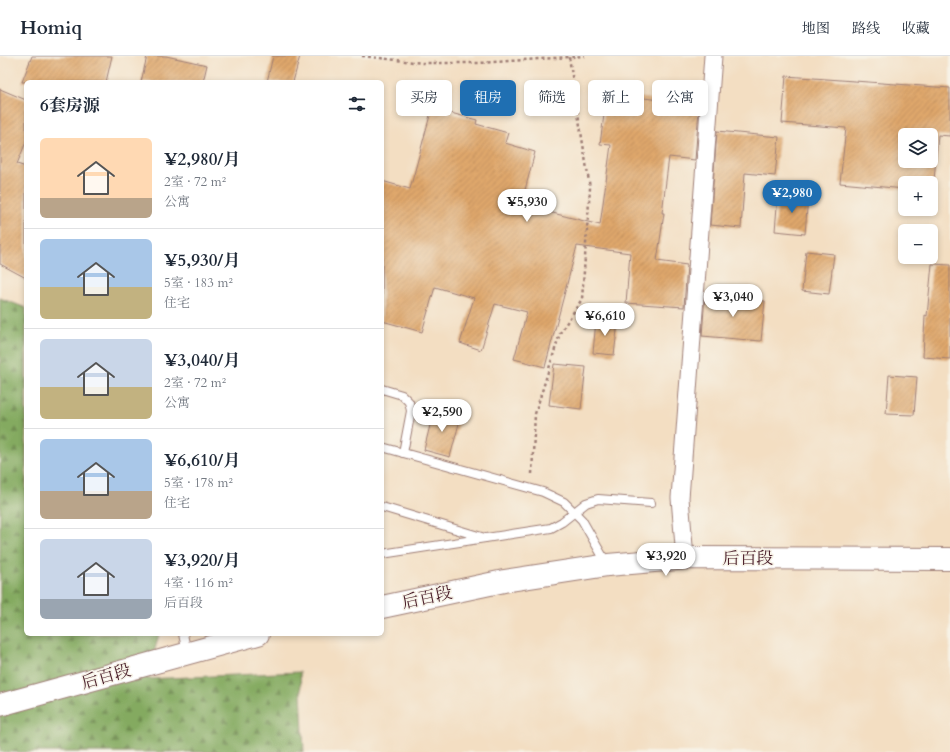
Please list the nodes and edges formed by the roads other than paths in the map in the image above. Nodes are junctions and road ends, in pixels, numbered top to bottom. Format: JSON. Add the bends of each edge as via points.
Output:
{"nodes":[{"id":1,"x":713,"y":56,"type":"edge"},
{"id":2,"x":384,"y":390,"type":"edge"},
{"id":3,"x":384,"y":448,"type":"edge"},
{"id":4,"x":403,"y":453,"type":"junction"},
{"id":5,"x":651,"y":502,"type":"dead end"},
{"id":6,"x":384,"y":508,"type":"edge"},
{"id":7,"x":574,"y":512,"type":"junction"},
{"id":8,"x":487,"y":538,"type":"junction"},
{"id":9,"x":384,"y":554,"type":"edge"},
{"id":10,"x":685,"y":558,"type":"junction"},
{"id":11,"x":950,"y":559,"type":"edge"},
{"id":12,"x":608,"y":565,"type":"junction"},
{"id":13,"x":384,"y":607,"type":"edge"},
{"id":14,"x":242,"y":636,"type":"edge"},
{"id":15,"x":185,"y":643,"type":"edge"},
{"id":16,"x":0,"y":705,"type":"edge"}],
"edges":[{"from":1,"to":10,"type":"street","via":[[680,498]]},
{"from":2,"to":4,"type":"lane","via":[[402,395],[409,402],[411,411]]},
{"from":3,"to":4,"type":"lane"},
{"from":4,"to":7,"type":"lane","via":[[532,488],[564,502]]},
{"from":5,"to":7,"type":"lane","via":[[598,499],[586,503]]},
{"from":6,"to":8,"type":"lane"},
{"from":7,"to":8,"type":"lane","via":[[551,528]]},
{"from":7,"to":12,"type":"lane","via":[[582,520]]},
{"from":8,"to":9,"type":"lane"},
{"from":10,"to":11,"type":"street","name":"后百段"},
{"from":10,"to":12,"type":"street","name":"后百段"},
{"from":12,"to":13,"type":"street","name":"后百段","via":[[504,581]]},
{"from":14,"to":15,"type":"street","name":"后百段"},
{"from":15,"to":16,"type":"street","name":"后百段"}]}
